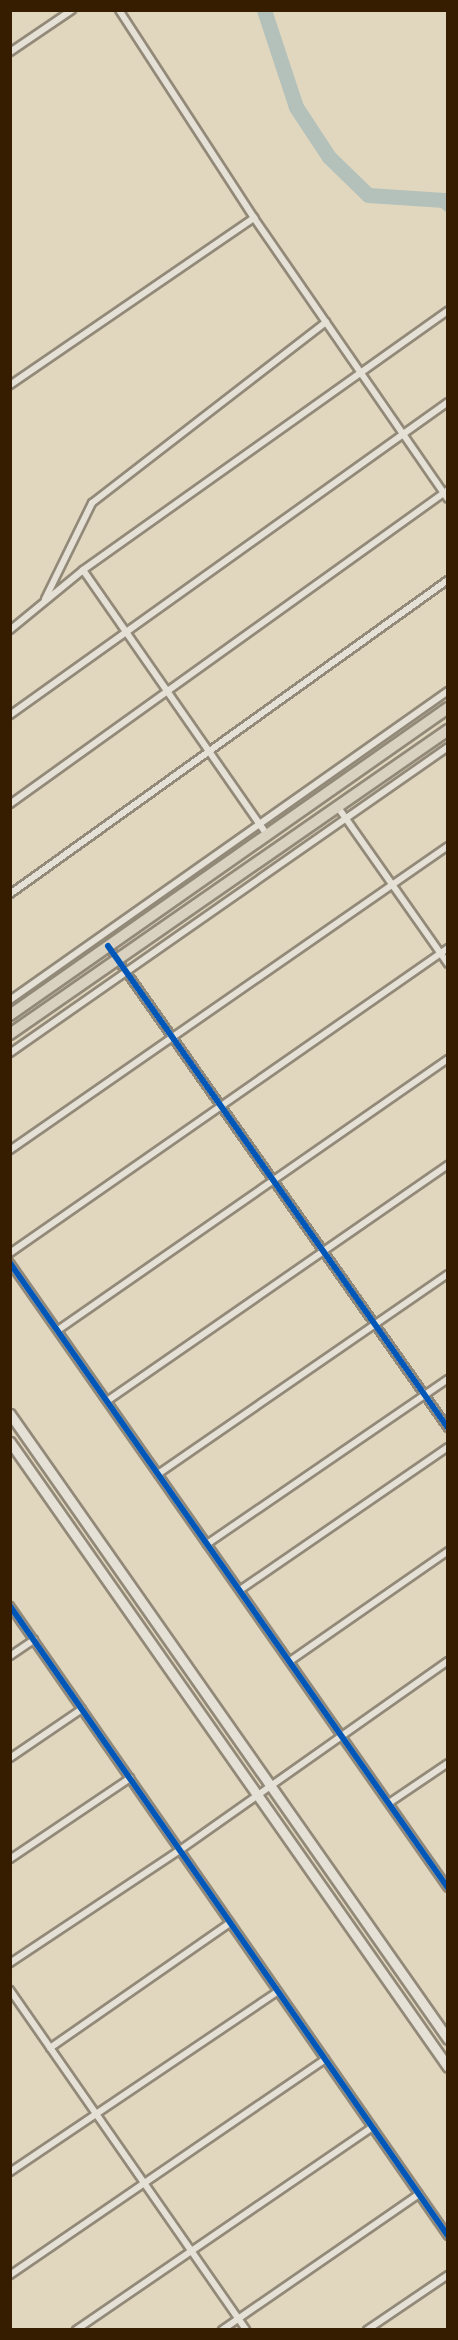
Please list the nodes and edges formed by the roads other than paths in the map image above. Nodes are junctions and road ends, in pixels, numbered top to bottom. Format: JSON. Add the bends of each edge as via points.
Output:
{"nodes":[{"id":1,"x":72,"y":10,"type":"edge"},
{"id":2,"x":119,"y":10,"type":"edge"},
{"id":3,"x":10,"y":52,"type":"edge"},
{"id":4,"x":254,"y":218,"type":"junction"},
{"id":5,"x":447,"y":311,"type":"edge"},
{"id":6,"x":326,"y":322,"type":"junction"},
{"id":7,"x":361,"y":373,"type":"junction"},
{"id":8,"x":10,"y":385,"type":"edge"},
{"id":9,"x":447,"y":402,"type":"edge"},
{"id":10,"x":403,"y":434,"type":"junction"},
{"id":11,"x":446,"y":494,"type":"edge"},
{"id":12,"x":83,"y":570,"type":"junction"},
{"id":13,"x":447,"y":580,"type":"edge"},
{"id":14,"x":43,"y":602,"type":"junction"},
{"id":15,"x":10,"y":630,"type":"edge"},
{"id":16,"x":127,"y":631,"type":"junction"},
{"id":17,"x":169,"y":691,"type":"junction"},
{"id":18,"x":447,"y":691,"type":"edge"},
{"id":19,"x":447,"y":708,"type":"edge"},
{"id":20,"x":10,"y":715,"type":"edge"},
{"id":21,"x":447,"y":730,"type":"edge"},
{"id":22,"x":447,"y":747,"type":"edge"},
{"id":23,"x":211,"y":750,"type":"junction"},
{"id":24,"x":10,"y":804,"type":"edge"},
{"id":25,"x":338,"y":806,"type":"junction"},
{"id":26,"x":346,"y":818,"type":"junction"},
{"id":27,"x":259,"y":824,"type":"junction"},
{"id":28,"x":267,"y":835,"type":"junction"},
{"id":29,"x":447,"y":846,"type":"edge"},
{"id":30,"x":392,"y":885,"type":"junction"},
{"id":31,"x":10,"y":894,"type":"edge"},
{"id":32,"x":108,"y":946,"type":"junction"},
{"id":33,"x":447,"y":948,"type":"edge"},
{"id":34,"x":440,"y":953,"type":"junction"},
{"id":35,"x":117,"y":958,"type":"junction"},
{"id":36,"x":447,"y":964,"type":"edge"},
{"id":37,"x":127,"y":972,"type":"junction"},
{"id":38,"x":10,"y":1000,"type":"edge"},
{"id":39,"x":10,"y":1015,"type":"edge"},
{"id":40,"x":10,"y":1034,"type":"edge"},
{"id":41,"x":174,"y":1038,"type":"junction"},
{"id":42,"x":10,"y":1053,"type":"edge"},
{"id":43,"x":447,"y":1059,"type":"edge"},
{"id":44,"x":222,"y":1107,"type":"junction"},
{"id":45,"x":10,"y":1150,"type":"edge"},
{"id":46,"x":447,"y":1165,"type":"edge"},
{"id":47,"x":274,"y":1181,"type":"junction"},
{"id":48,"x":324,"y":1252,"type":"junction"},
{"id":49,"x":10,"y":1253,"type":"edge"},
{"id":50,"x":10,"y":1263,"type":"edge"},
{"id":51,"x":447,"y":1274,"type":"edge"},
{"id":52,"x":375,"y":1324,"type":"junction"},
{"id":53,"x":58,"y":1330,"type":"junction"},
{"id":54,"x":447,"y":1379,"type":"edge"},
{"id":55,"x":425,"y":1395,"type":"junction"},
{"id":56,"x":107,"y":1401,"type":"junction"},
{"id":57,"x":10,"y":1414,"type":"edge"},
{"id":58,"x":447,"y":1428,"type":"edge"},
{"id":59,"x":10,"y":1442,"type":"edge"},
{"id":60,"x":447,"y":1447,"type":"edge"},
{"id":61,"x":158,"y":1474,"type":"junction"},
{"id":62,"x":207,"y":1544,"type":"junction"},
{"id":63,"x":447,"y":1551,"type":"edge"},
{"id":64,"x":240,"y":1590,"type":"junction"},
{"id":65,"x":10,"y":1606,"type":"edge"},
{"id":66,"x":34,"y":1640,"type":"junction"},
{"id":67,"x":10,"y":1656,"type":"edge"},
{"id":68,"x":290,"y":1661,"type":"junction"},
{"id":69,"x":447,"y":1661,"type":"edge"},
{"id":70,"x":82,"y":1709,"type":"junction"},
{"id":71,"x":342,"y":1735,"type":"junction"},
{"id":72,"x":10,"y":1758,"type":"edge"},
{"id":73,"x":447,"y":1763,"type":"edge"},
{"id":74,"x":130,"y":1778,"type":"junction"},
{"id":75,"x":270,"y":1786,"type":"junction"},
{"id":76,"x":257,"y":1796,"type":"junction"},
{"id":77,"x":389,"y":1803,"type":"junction"},
{"id":78,"x":180,"y":1850,"type":"junction"},
{"id":79,"x":10,"y":1859,"type":"edge"},
{"id":80,"x":447,"y":1874,"type":"edge"},
{"id":81,"x":441,"y":1878,"type":"junction"},
{"id":82,"x":447,"y":1888,"type":"edge"},
{"id":83,"x":230,"y":1923,"type":"junction"},
{"id":84,"x":10,"y":1963,"type":"edge"},
{"id":85,"x":10,"y":1990,"type":"edge"},
{"id":86,"x":278,"y":1991,"type":"junction"},
{"id":87,"x":447,"y":2039,"type":"edge"},
{"id":88,"x":50,"y":2048,"type":"junction"},
{"id":89,"x":325,"y":2059,"type":"junction"},
{"id":90,"x":447,"y":2067,"type":"edge"},
{"id":91,"x":95,"y":2114,"type":"junction"},
{"id":92,"x":372,"y":2127,"type":"junction"},
{"id":93,"x":10,"y":2172,"type":"edge"},
{"id":94,"x":144,"y":2184,"type":"junction"},
{"id":95,"x":419,"y":2194,"type":"junction"},
{"id":96,"x":447,"y":2235,"type":"edge"},
{"id":97,"x":191,"y":2251,"type":"junction"},
{"id":98,"x":10,"y":2275,"type":"edge"},
{"id":99,"x":447,"y":2275,"type":"edge"},
{"id":100,"x":238,"y":2319,"type":"junction"},
{"id":101,"x":76,"y":2330,"type":"edge"},
{"id":102,"x":222,"y":2330,"type":"edge"},
{"id":103,"x":246,"y":2330,"type":"edge"},
{"id":104,"x":367,"y":2330,"type":"edge"}],
"edges":[{"from":1,"to":3,"type":"street"},
{"from":2,"to":4,"type":"street"},
{"from":4,"to":6,"type":"street"},
{"from":4,"to":8,"type":"street"},
{"from":5,"to":7,"type":"street"},
{"from":6,"to":7,"type":"street"},
{"from":6,"to":14,"type":"street","via":[[92,502]]},
{"from":7,"to":10,"type":"street"},
{"from":7,"to":12,"type":"street"},
{"from":9,"to":10,"type":"street"},
{"from":10,"to":11,"type":"street"},
{"from":10,"to":16,"type":"street"},
{"from":11,"to":17,"type":"street"},
{"from":12,"to":14,"type":"street"},
{"from":12,"to":16,"type":"street"},
{"from":13,"to":23,"type":"street"},
{"from":14,"to":15,"type":"street"},
{"from":16,"to":17,"type":"street"},
{"from":16,"to":20,"type":"street"},
{"from":17,"to":23,"type":"street"},
{"from":17,"to":24,"type":"street"},
{"from":18,"to":27,"type":"street"},
{"from":19,"to":28,"type":"main road"},
{"from":21,"to":25,"type":"main road"},
{"from":22,"to":26,"type":"street"},
{"from":23,"to":27,"type":"street"},
{"from":23,"to":31,"type":"street"},
{"from":25,"to":26,"type":"street"},
{"from":25,"to":35,"type":"main road"},
{"from":26,"to":30,"type":"street"},
{"from":26,"to":37,"type":"street"},
{"from":27,"to":28,"type":"street"},
{"from":27,"to":38,"type":"street"},
{"from":28,"to":32,"type":"main road"},
{"from":29,"to":30,"type":"street"},
{"from":30,"to":34,"type":"street"},
{"from":30,"to":41,"type":"street"},
{"from":32,"to":35,"type":"street"},
{"from":32,"to":39,"type":"main road"},
{"from":33,"to":34,"type":"street"},
{"from":34,"to":36,"type":"street"},
{"from":34,"to":44,"type":"street"},
{"from":35,"to":37,"type":"street"},
{"from":35,"to":40,"type":"main road"},
{"from":37,"to":41,"type":"street"},
{"from":37,"to":42,"type":"street"},
{"from":41,"to":44,"type":"street"},
{"from":41,"to":45,"type":"street"},
{"from":43,"to":47,"type":"street"},
{"from":44,"to":47,"type":"street"},
{"from":44,"to":49,"type":"street"},
{"from":46,"to":48,"type":"street"},
{"from":47,"to":48,"type":"street"},
{"from":47,"to":53,"type":"street"},
{"from":48,"to":52,"type":"street"},
{"from":48,"to":56,"type":"street"},
{"from":50,"to":53,"type":"street"},
{"from":51,"to":52,"type":"street"},
{"from":52,"to":55,"type":"street"},
{"from":52,"to":61,"type":"street"},
{"from":53,"to":56,"type":"street"},
{"from":54,"to":55,"type":"street"},
{"from":55,"to":58,"type":"street"},
{"from":55,"to":62,"type":"street"},
{"from":56,"to":61,"type":"street"},
{"from":57,"to":75,"type":"main road"},
{"from":59,"to":76,"type":"main road"},
{"from":60,"to":64,"type":"street"},
{"from":61,"to":62,"type":"street"},
{"from":62,"to":64,"type":"street"},
{"from":63,"to":68,"type":"street"},
{"from":64,"to":68,"type":"street"},
{"from":65,"to":66,"type":"street"},
{"from":66,"to":67,"type":"street"},
{"from":66,"to":70,"type":"street"},
{"from":68,"to":71,"type":"street"},
{"from":69,"to":71,"type":"street"},
{"from":70,"to":72,"type":"street"},
{"from":70,"to":74,"type":"street"},
{"from":71,"to":75,"type":"street"},
{"from":71,"to":77,"type":"street"},
{"from":73,"to":77,"type":"street"},
{"from":74,"to":78,"type":"street"},
{"from":74,"to":79,"type":"street"},
{"from":75,"to":76,"type":"street"},
{"from":75,"to":87,"type":"main road"},
{"from":76,"to":78,"type":"street"},
{"from":76,"to":90,"type":"main road"},
{"from":77,"to":81,"type":"street"},
{"from":78,"to":83,"type":"street"},
{"from":78,"to":84,"type":"street"},
{"from":80,"to":81,"type":"street"},
{"from":81,"to":82,"type":"street"},
{"from":83,"to":86,"type":"street"},
{"from":83,"to":88,"type":"street"},
{"from":85,"to":88,"type":"street"},
{"from":86,"to":89,"type":"street"},
{"from":86,"to":91,"type":"street"},
{"from":88,"to":91,"type":"street"},
{"from":89,"to":92,"type":"street"},
{"from":89,"to":94,"type":"street"},
{"from":91,"to":93,"type":"street"},
{"from":91,"to":94,"type":"street"},
{"from":92,"to":95,"type":"street"},
{"from":92,"to":97,"type":"street"},
{"from":94,"to":97,"type":"street"},
{"from":94,"to":98,"type":"street"},
{"from":95,"to":96,"type":"street"},
{"from":95,"to":100,"type":"street"},
{"from":97,"to":100,"type":"street"},
{"from":97,"to":101,"type":"street"},
{"from":99,"to":104,"type":"street"},
{"from":100,"to":102,"type":"street"},
{"from":100,"to":103,"type":"street"}]}
